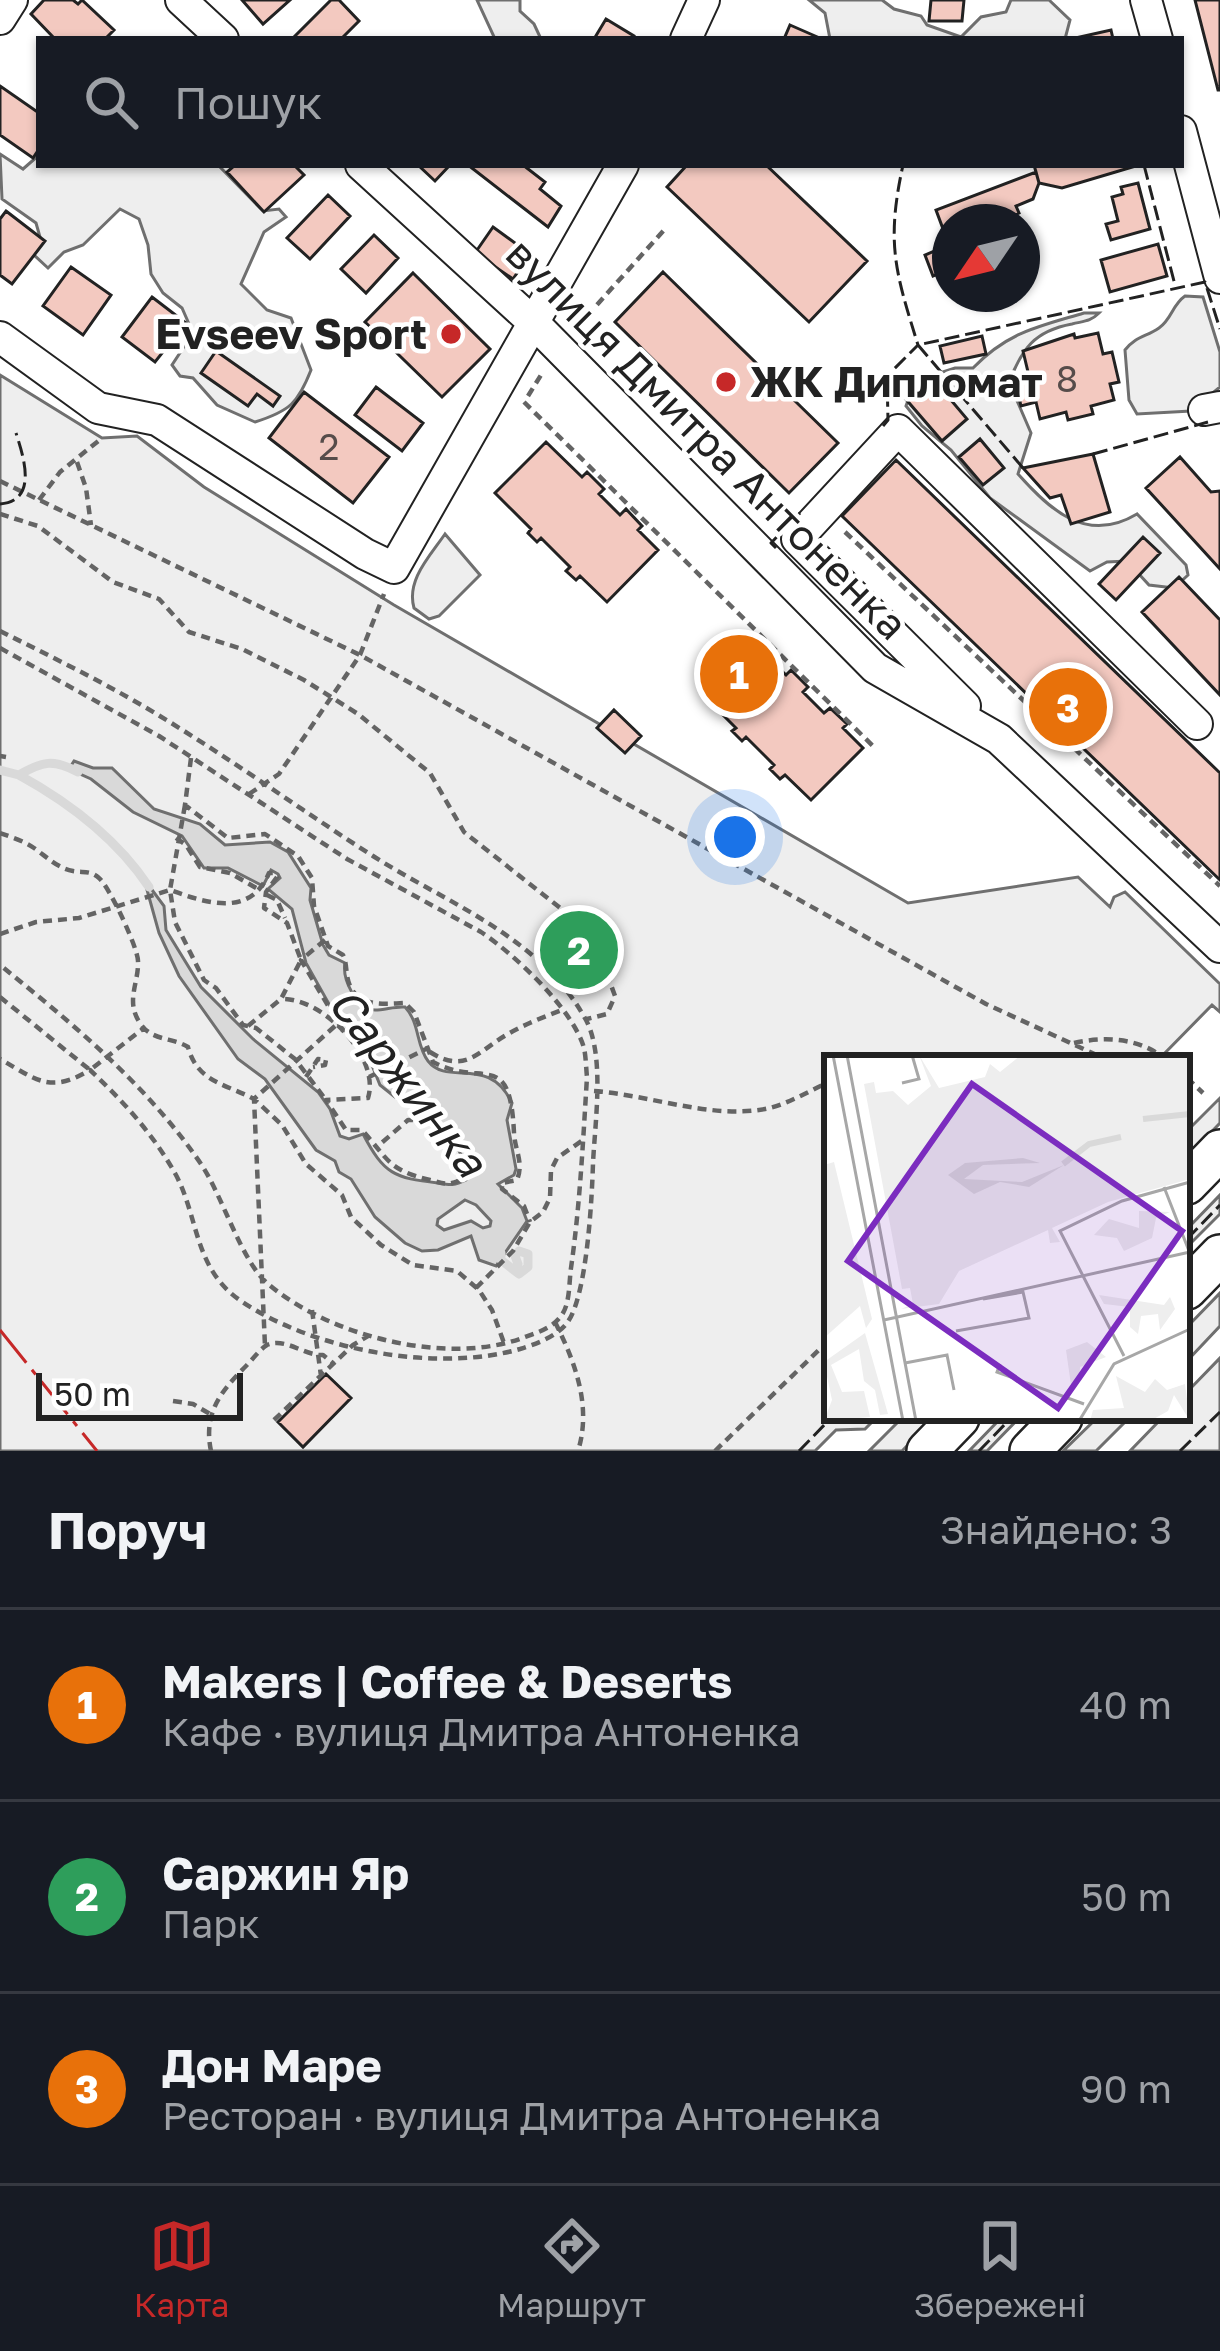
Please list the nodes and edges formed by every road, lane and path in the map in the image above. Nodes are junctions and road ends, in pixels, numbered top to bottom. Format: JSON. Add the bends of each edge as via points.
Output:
{"nodes":[{"id":1,"x":12,"y":0,"type":"edge"},
{"id":2,"x":181,"y":0,"type":"edge"},
{"id":3,"x":704,"y":0,"type":"edge"},
{"id":4,"x":1146,"y":0,"type":"edge"},
{"id":5,"x":0,"y":19,"type":"edge"},
{"id":6,"x":221,"y":36,"type":"edge"},
{"id":7,"x":687,"y":36,"type":"edge"},
{"id":8,"x":1155,"y":36,"type":"edge"},
{"id":9,"x":1184,"y":142,"type":"edge"},
{"id":10,"x":364,"y":168,"type":"edge"},
{"id":11,"x":621,"y":168,"type":"edge"},
{"id":12,"x":665,"y":229,"type":"dead end"},
{"id":13,"x":1220,"y":278,"type":"edge"},
{"id":14,"x":535,"y":324,"type":"junction"},
{"id":15,"x":0,"y":337,"type":"edge"},
{"id":16,"x":558,"y":348,"type":"junction"},
{"id":17,"x":102,"y":438,"type":"dead end"},
{"id":18,"x":76,"y":462,"type":"junction"},
{"id":19,"x":0,"y":481,"type":"edge"},
{"id":20,"x":39,"y":500,"type":"junction"},
{"id":21,"x":822,"y":511,"type":"junction"},
{"id":22,"x":0,"y":514,"type":"edge"},
{"id":23,"x":91,"y":525,"type":"junction"},
{"id":24,"x":394,"y":568,"type":"junction"},
{"id":25,"x":0,"y":631,"type":"edge"},
{"id":26,"x":0,"y":648,"type":"edge"},
{"id":27,"x":360,"y":655,"type":"junction"},
{"id":28,"x":328,"y":698,"type":"junction"},
{"id":29,"x":1197,"y":724,"type":"dead end"},
{"id":30,"x":1000,"y":739,"type":"junction"},
{"id":31,"x":875,"y":748,"type":"dead end"},
{"id":32,"x":191,"y":756,"type":"junction"},
{"id":33,"x":266,"y":784,"type":"junction"},
{"id":34,"x":249,"y":794,"type":"junction"},
{"id":35,"x":184,"y":808,"type":"junction"},
{"id":36,"x":0,"y":832,"type":"edge"},
{"id":37,"x":176,"y":838,"type":"junction"},
{"id":38,"x":1220,"y":886,"type":"edge"},
{"id":39,"x":170,"y":890,"type":"junction"},
{"id":40,"x":263,"y":892,"type":"junction"},
{"id":41,"x":243,"y":902,"type":"junction"},
{"id":42,"x":114,"y":908,"type":"junction"},
{"id":43,"x":264,"y":908,"type":"junction"},
{"id":44,"x":287,"y":923,"type":"junction"},
{"id":45,"x":0,"y":934,"type":"edge"},
{"id":46,"x":325,"y":940,"type":"junction"},
{"id":47,"x":1220,"y":947,"type":"edge"},
{"id":48,"x":301,"y":960,"type":"junction"},
{"id":49,"x":0,"y":965,"type":"edge"},
{"id":50,"x":0,"y":997,"type":"edge"},
{"id":51,"x":281,"y":999,"type":"junction"},
{"id":52,"x":562,"y":1010,"type":"junction"},
{"id":53,"x":585,"y":1018,"type":"junction"},
{"id":54,"x":248,"y":1026,"type":"junction"},
{"id":55,"x":335,"y":1026,"type":"junction"},
{"id":56,"x":144,"y":1028,"type":"junction"},
{"id":57,"x":346,"y":1038,"type":"junction"},
{"id":58,"x":1074,"y":1043,"type":"junction"},
{"id":59,"x":426,"y":1048,"type":"junction"},
{"id":60,"x":1095,"y":1055,"type":"edge"},
{"id":61,"x":1157,"y":1055,"type":"edge"},
{"id":62,"x":108,"y":1058,"type":"junction"},
{"id":63,"x":0,"y":1059,"type":"edge"},
{"id":64,"x":293,"y":1062,"type":"junction"},
{"id":65,"x":313,"y":1067,"type":"dead end"},
{"id":66,"x":90,"y":1070,"type":"junction"},
{"id":67,"x":306,"y":1077,"type":"junction"},
{"id":68,"x":368,"y":1078,"type":"junction"},
{"id":69,"x":1190,"y":1081,"type":"edge"},
{"id":70,"x":824,"y":1084,"type":"edge"},
{"id":71,"x":595,"y":1091,"type":"junction"},
{"id":72,"x":1203,"y":1093,"type":"dead end"},
{"id":73,"x":586,"y":1094,"type":"junction"},
{"id":74,"x":254,"y":1099,"type":"junction"},
{"id":75,"x":326,"y":1100,"type":"junction"},
{"id":76,"x":583,"y":1141,"type":"junction"},
{"id":77,"x":378,"y":1146,"type":"junction"},
{"id":78,"x":1220,"y":1150,"type":"edge"},
{"id":79,"x":1190,"y":1181,"type":"edge"},
{"id":80,"x":530,"y":1222,"type":"junction"},
{"id":81,"x":1220,"y":1255,"type":"edge"},
{"id":82,"x":263,"y":1281,"type":"junction"},
{"id":83,"x":1190,"y":1286,"type":"edge"},
{"id":84,"x":476,"y":1288,"type":"junction"},
{"id":85,"x":312,"y":1310,"type":"junction"},
{"id":86,"x":263,"y":1313,"type":"junction"},
{"id":87,"x":555,"y":1322,"type":"junction"},
{"id":88,"x":560,"y":1330,"type":"junction"},
{"id":89,"x":316,"y":1335,"type":"junction"},
{"id":90,"x":369,"y":1336,"type":"junction"},
{"id":91,"x":504,"y":1343,"type":"junction"},
{"id":92,"x":352,"y":1345,"type":"junction"},
{"id":93,"x":824,"y":1345,"type":"edge"},
{"id":94,"x":266,"y":1346,"type":"junction"},
{"id":95,"x":318,"y":1355,"type":"junction"},
{"id":96,"x":334,"y":1364,"type":"junction"},
{"id":97,"x":321,"y":1376,"type":"junction"},
{"id":98,"x":173,"y":1401,"type":"dead end"},
{"id":99,"x":210,"y":1414,"type":"junction"},
{"id":100,"x":274,"y":1420,"type":"dead end"},
{"id":101,"x":956,"y":1421,"type":"edge"},
{"id":102,"x":1059,"y":1421,"type":"edge"},
{"id":103,"x":211,"y":1451,"type":"edge"},
{"id":104,"x":578,"y":1451,"type":"edge"},
{"id":105,"x":715,"y":1451,"type":"edge"},
{"id":106,"x":927,"y":1451,"type":"edge"},
{"id":107,"x":1030,"y":1451,"type":"edge"}],
"edges":[{"from":1,"to":5,"type":"street"},
{"from":2,"to":6,"type":"street"},
{"from":3,"to":7,"type":"street"},
{"from":4,"to":8,"type":"street"},
{"from":9,"to":13,"type":"street"},
{"from":10,"to":14,"type":"street","name":"вулиця Дмитра Антоненка"},
{"from":11,"to":14,"type":"street"},
{"from":12,"to":16,"type":"path"},
{"from":14,"to":16,"type":"street","name":"вулиця Дмитра Антоненка"},
{"from":14,"to":24,"type":"street"},
{"from":15,"to":24,"type":"street","via":[[98,408],[157,420]]},
{"from":16,"to":30,"type":"street","name":"вулиця Дмитра Антоненка","via":[[875,668]]},
{"from":16,"to":31,"type":"path","via":[[524,402]]},
{"from":17,"to":18,"type":"path"},
{"from":18,"to":20,"type":"path"},
{"from":18,"to":23,"type":"path"},
{"from":19,"to":20,"type":"path"},
{"from":20,"to":23,"type":"path"},
{"from":21,"to":29,"type":"street","via":[[898,430]]},
{"from":21,"to":30,"type":"street","via":[[797,538]]},
{"from":21,"to":38,"type":"path"},
{"from":22,"to":28,"type":"path","via":[[38,526],[113,582],[159,599],[189,632],[258,657]]},
{"from":23,"to":27,"type":"path"},
{"from":24,"to":27,"type":"path"},
{"from":25,"to":33,"type":"path","via":[[164,718]]},
{"from":26,"to":32,"type":"path"},
{"from":27,"to":28,"type":"path"},
{"from":27,"to":58,"type":"path","via":[[986,1004]]},
{"from":28,"to":33,"type":"path"},
{"from":28,"to":53,"type":"path","via":[[430,773],[464,832],[564,911],[615,996],[607,1014]]},
{"from":30,"to":47,"type":"street","name":"вулиця Дмитра Антоненка"},
{"from":32,"to":34,"type":"path"},
{"from":32,"to":35,"type":"path"},
{"from":33,"to":34,"type":"path"},
{"from":33,"to":53,"type":"path","via":[[495,923]]},
{"from":34,"to":52,"type":"path","via":[[499,944]]},
{"from":35,"to":37,"type":"path"},
{"from":35,"to":46,"type":"path","via":[[228,838],[265,834],[298,856],[312,878]]},
{"from":36,"to":42,"type":"path","via":[[51,862],[97,876]]},
{"from":37,"to":39,"type":"path"},
{"from":37,"to":40,"type":"path","via":[[200,867]]},
{"from":39,"to":41,"type":"path","via":[[206,903]]},
{"from":39,"to":42,"type":"path"},
{"from":39,"to":54,"type":"path","via":[[196,968]]},
{"from":40,"to":41,"type":"path"},
{"from":40,"to":43,"type":"path"},
{"from":40,"to":44,"type":"path","via":[[277,900]]},
{"from":41,"to":43,"type":"path"},
{"from":42,"to":45,"type":"path"},
{"from":42,"to":56,"type":"path","via":[[136,943],[131,993]]},
{"from":43,"to":44,"type":"path"},
{"from":44,"to":48,"type":"path"},
{"from":46,"to":48,"type":"path"},
{"from":46,"to":59,"type":"path","via":[[343,955],[348,981],[368,1004],[405,1003],[415,1012]]},
{"from":48,"to":51,"type":"path"},
{"from":48,"to":57,"type":"path"},
{"from":49,"to":62,"type":"path"},
{"from":50,"to":66,"type":"path"},
{"from":51,"to":54,"type":"path"},
{"from":51,"to":55,"type":"path","via":[[308,1004]]},
{"from":52,"to":59,"type":"path","via":[[476,1058],[435,1057]]},
{"from":52,"to":73,"type":"path","via":[[584,1049]]},
{"from":53,"to":71,"type":"path","via":[[596,1053]]},
{"from":54,"to":64,"type":"path"},
{"from":55,"to":57,"type":"path"},
{"from":55,"to":64,"type":"path"},
{"from":56,"to":62,"type":"path"},
{"from":56,"to":74,"type":"path","via":[[181,1042],[204,1076]]},
{"from":57,"to":68,"type":"path"},
{"from":58,"to":60,"type":"path"},
{"from":58,"to":61,"type":"path","via":[[1123,1040]]},
{"from":59,"to":68,"type":"path"},
{"from":59,"to":80,"type":"path","via":[[444,1068],[490,1074],[512,1096],[522,1163],[518,1180],[502,1189]]},
{"from":62,"to":66,"type":"path"},
{"from":62,"to":82,"type":"path","via":[[202,1165]]},
{"from":63,"to":66,"type":"path","via":[[54,1085]]},
{"from":64,"to":67,"type":"path"},
{"from":64,"to":74,"type":"path"},
{"from":65,"to":67,"type":"path"},
{"from":66,"to":86,"type":"path","via":[[169,1163],[211,1270]]},
{"from":67,"to":75,"type":"path"},
{"from":68,"to":75,"type":"path","via":[[368,1098]]},
{"from":69,"to":72,"type":"path"},
{"from":70,"to":71,"type":"path","via":[[770,1108],[723,1111]]},
{"from":71,"to":73,"type":"path"},
{"from":71,"to":88,"type":"path","via":[[583,1267]]},
{"from":73,"to":76,"type":"path"},
{"from":74,"to":82,"type":"path"},
{"from":74,"to":84,"type":"path","via":[[381,1246],[412,1265],[457,1271]]},
{"from":75,"to":77,"type":"path","via":[[346,1130],[362,1130]]},
{"from":76,"to":80,"type":"path","via":[[557,1158],[550,1198]]},
{"from":76,"to":87,"type":"path","via":[[568,1289]]},
{"from":77,"to":77,"type":"path","via":[[404,1174],[458,1181],[453,1150],[427,1123],[402,1123]]},
{"from":78,"to":79,"type":"main road"},
{"from":80,"to":84,"type":"path"},
{"from":81,"to":83,"type":"main road"},
{"from":82,"to":85,"type":"path"},
{"from":82,"to":86,"type":"path"},
{"from":84,"to":91,"type":"path"},
{"from":85,"to":89,"type":"path"},
{"from":85,"to":90,"type":"path"},
{"from":86,"to":89,"type":"path"},
{"from":86,"to":94,"type":"path"},
{"from":87,"to":88,"type":"path"},
{"from":87,"to":91,"type":"path"},
{"from":88,"to":92,"type":"path","via":[[513,1351],[453,1360]]},
{"from":88,"to":104,"type":"path","via":[[580,1384]]},
{"from":89,"to":92,"type":"path"},
{"from":89,"to":95,"type":"path"},
{"from":90,"to":91,"type":"path","via":[[459,1348]]},
{"from":90,"to":92,"type":"path"},
{"from":92,"to":96,"type":"path"},
{"from":93,"to":105,"type":"path"},
{"from":94,"to":95,"type":"path","via":[[284,1343]]},
{"from":94,"to":99,"type":"path"},
{"from":95,"to":96,"type":"path"},
{"from":95,"to":97,"type":"path"},
{"from":96,"to":97,"type":"path"},
{"from":97,"to":100,"type":"path"},
{"from":98,"to":99,"type":"path"},
{"from":99,"to":103,"type":"path"},
{"from":101,"to":106,"type":"main road"},
{"from":102,"to":107,"type":"main road"}]}
